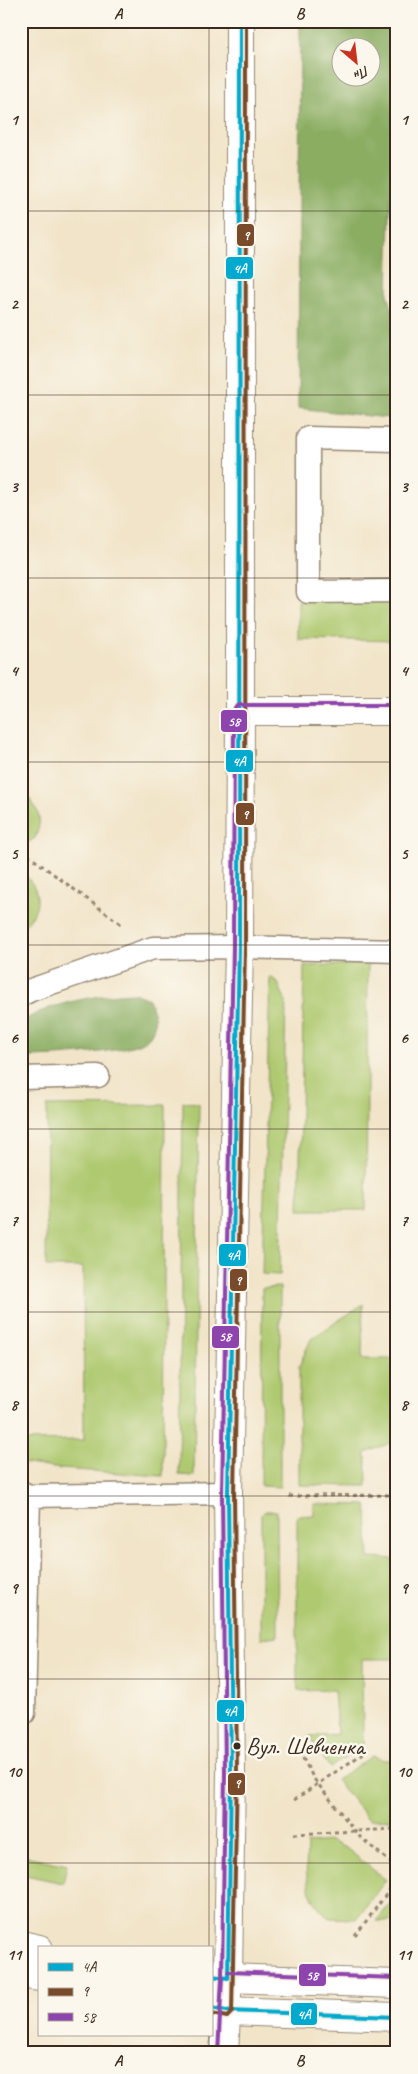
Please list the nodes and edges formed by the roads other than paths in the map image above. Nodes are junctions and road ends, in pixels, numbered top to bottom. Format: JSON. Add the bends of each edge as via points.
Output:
{"nodes":[{"id":1,"x":240,"y":21,"type":"edge"},
{"id":2,"x":397,"y":440,"type":"edge"},
{"id":3,"x":397,"y":591,"type":"edge"},
{"id":4,"x":240,"y":711,"type":"junction"},
{"id":5,"x":397,"y":711,"type":"edge"},
{"id":6,"x":239,"y":947,"type":"junction"},
{"id":7,"x":397,"y":951,"type":"edge"},
{"id":8,"x":21,"y":995,"type":"edge"},
{"id":9,"x":98,"y":1076,"type":"dead end"},
{"id":10,"x":21,"y":1078,"type":"edge"},
{"id":11,"x":228,"y":1492,"type":"junction"},
{"id":12,"x":25,"y":1494,"type":"edge"},
{"id":13,"x":24,"y":1713,"type":"dead end"},
{"id":14,"x":21,"y":1945,"type":"edge"},
{"id":15,"x":38,"y":1949,"type":"edge"},
{"id":16,"x":21,"y":1974,"type":"edge"},
{"id":17,"x":38,"y":1977,"type":"edge"},
{"id":18,"x":219,"y":1977,"type":"edge"},
{"id":19,"x":397,"y":1984,"type":"edge"},
{"id":20,"x":219,"y":2010,"type":"edge"},
{"id":21,"x":397,"y":2017,"type":"edge"},
{"id":22,"x":224,"y":2053,"type":"edge"}],
"edges":[{"from":1,"to":4,"type":"main road"},
{"from":2,"to":3,"type":"lane","via":[[308,438],[308,592]]},
{"from":4,"to":5,"type":"main road"},
{"from":4,"to":6,"type":"main road"},
{"from":6,"to":7,"type":"lane"},
{"from":6,"to":8,"type":"lane","via":[[153,948]]},
{"from":6,"to":11,"type":"main road"},
{"from":9,"to":10,"type":"lane"},
{"from":11,"to":12,"type":"lane"},
{"from":11,"to":18,"type":"main road","via":[[231,1773]]},
{"from":12,"to":13,"type":"lane"},
{"from":14,"to":15,"type":"main road"},
{"from":16,"to":17,"type":"main road"},
{"from":18,"to":19,"type":"main road"},
{"from":18,"to":20,"type":"main road"},
{"from":20,"to":21,"type":"main road"},
{"from":20,"to":22,"type":"main road"}]}
